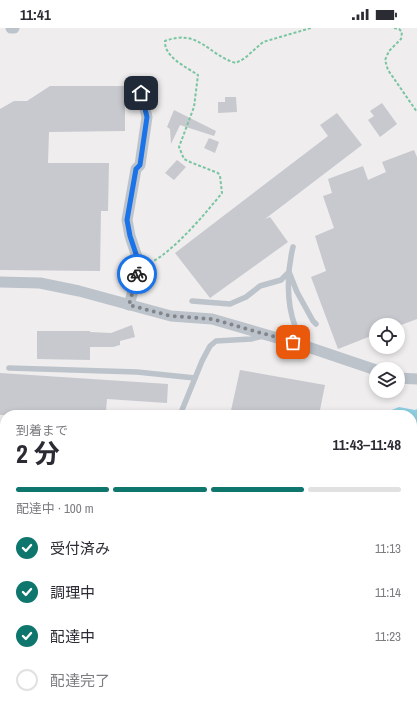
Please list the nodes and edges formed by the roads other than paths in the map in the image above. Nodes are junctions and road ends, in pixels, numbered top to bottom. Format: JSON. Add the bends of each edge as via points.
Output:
{"nodes":[{"id":1,"x":11,"y":28,"type":"edge"},
{"id":2,"x":14,"y":28,"type":"edge"},
{"id":3,"x":141,"y":93,"type":"dead end"},
{"id":4,"x":293,"y":247,"type":"dead end"},
{"id":5,"x":289,"y":272,"type":"junction"},
{"id":6,"x":0,"y":282,"type":"edge"},
{"id":7,"x":192,"y":301,"type":"dead end"},
{"id":8,"x":129,"y":305,"type":"junction"},
{"id":9,"x":316,"y":324,"type":"dead end"},
{"id":10,"x":269,"y":335,"type":"junction"},
{"id":11,"x":305,"y":346,"type":"junction"},
{"id":12,"x":9,"y":368,"type":"dead end"},
{"id":13,"x":369,"y":368,"type":"edge"},
{"id":14,"x":195,"y":378,"type":"junction"},
{"id":15,"x":405,"y":378,"type":"edge"},
{"id":16,"x":417,"y":379,"type":"edge"},
{"id":17,"x":182,"y":410,"type":"edge"}],
"edges":[{"from":1,"to":2,"type":"street"},
{"from":3,"to":8,"type":"street","via":[[147,117],[140,165],[136,169],[127,220],[140,266]]},
{"from":4,"to":5,"type":"lane"},
{"from":5,"to":7,"type":"lane","via":[[281,280],[260,286],[246,297],[230,304]]},
{"from":5,"to":9,"type":"lane","via":[[297,292]]},
{"from":5,"to":11,"type":"lane","via":[[294,324]]},
{"from":6,"to":8,"type":"street","via":[[40,283]]},
{"from":8,"to":10,"type":"street","via":[[171,316],[212,319]]},
{"from":10,"to":11,"type":"street"},
{"from":10,"to":14,"type":"lane","via":[[216,341],[210,346]]},
{"from":11,"to":13,"type":"street"},
{"from":12,"to":14,"type":"lane","via":[[137,372]]},
{"from":14,"to":17,"type":"lane"},
{"from":15,"to":16,"type":"street"}]}
